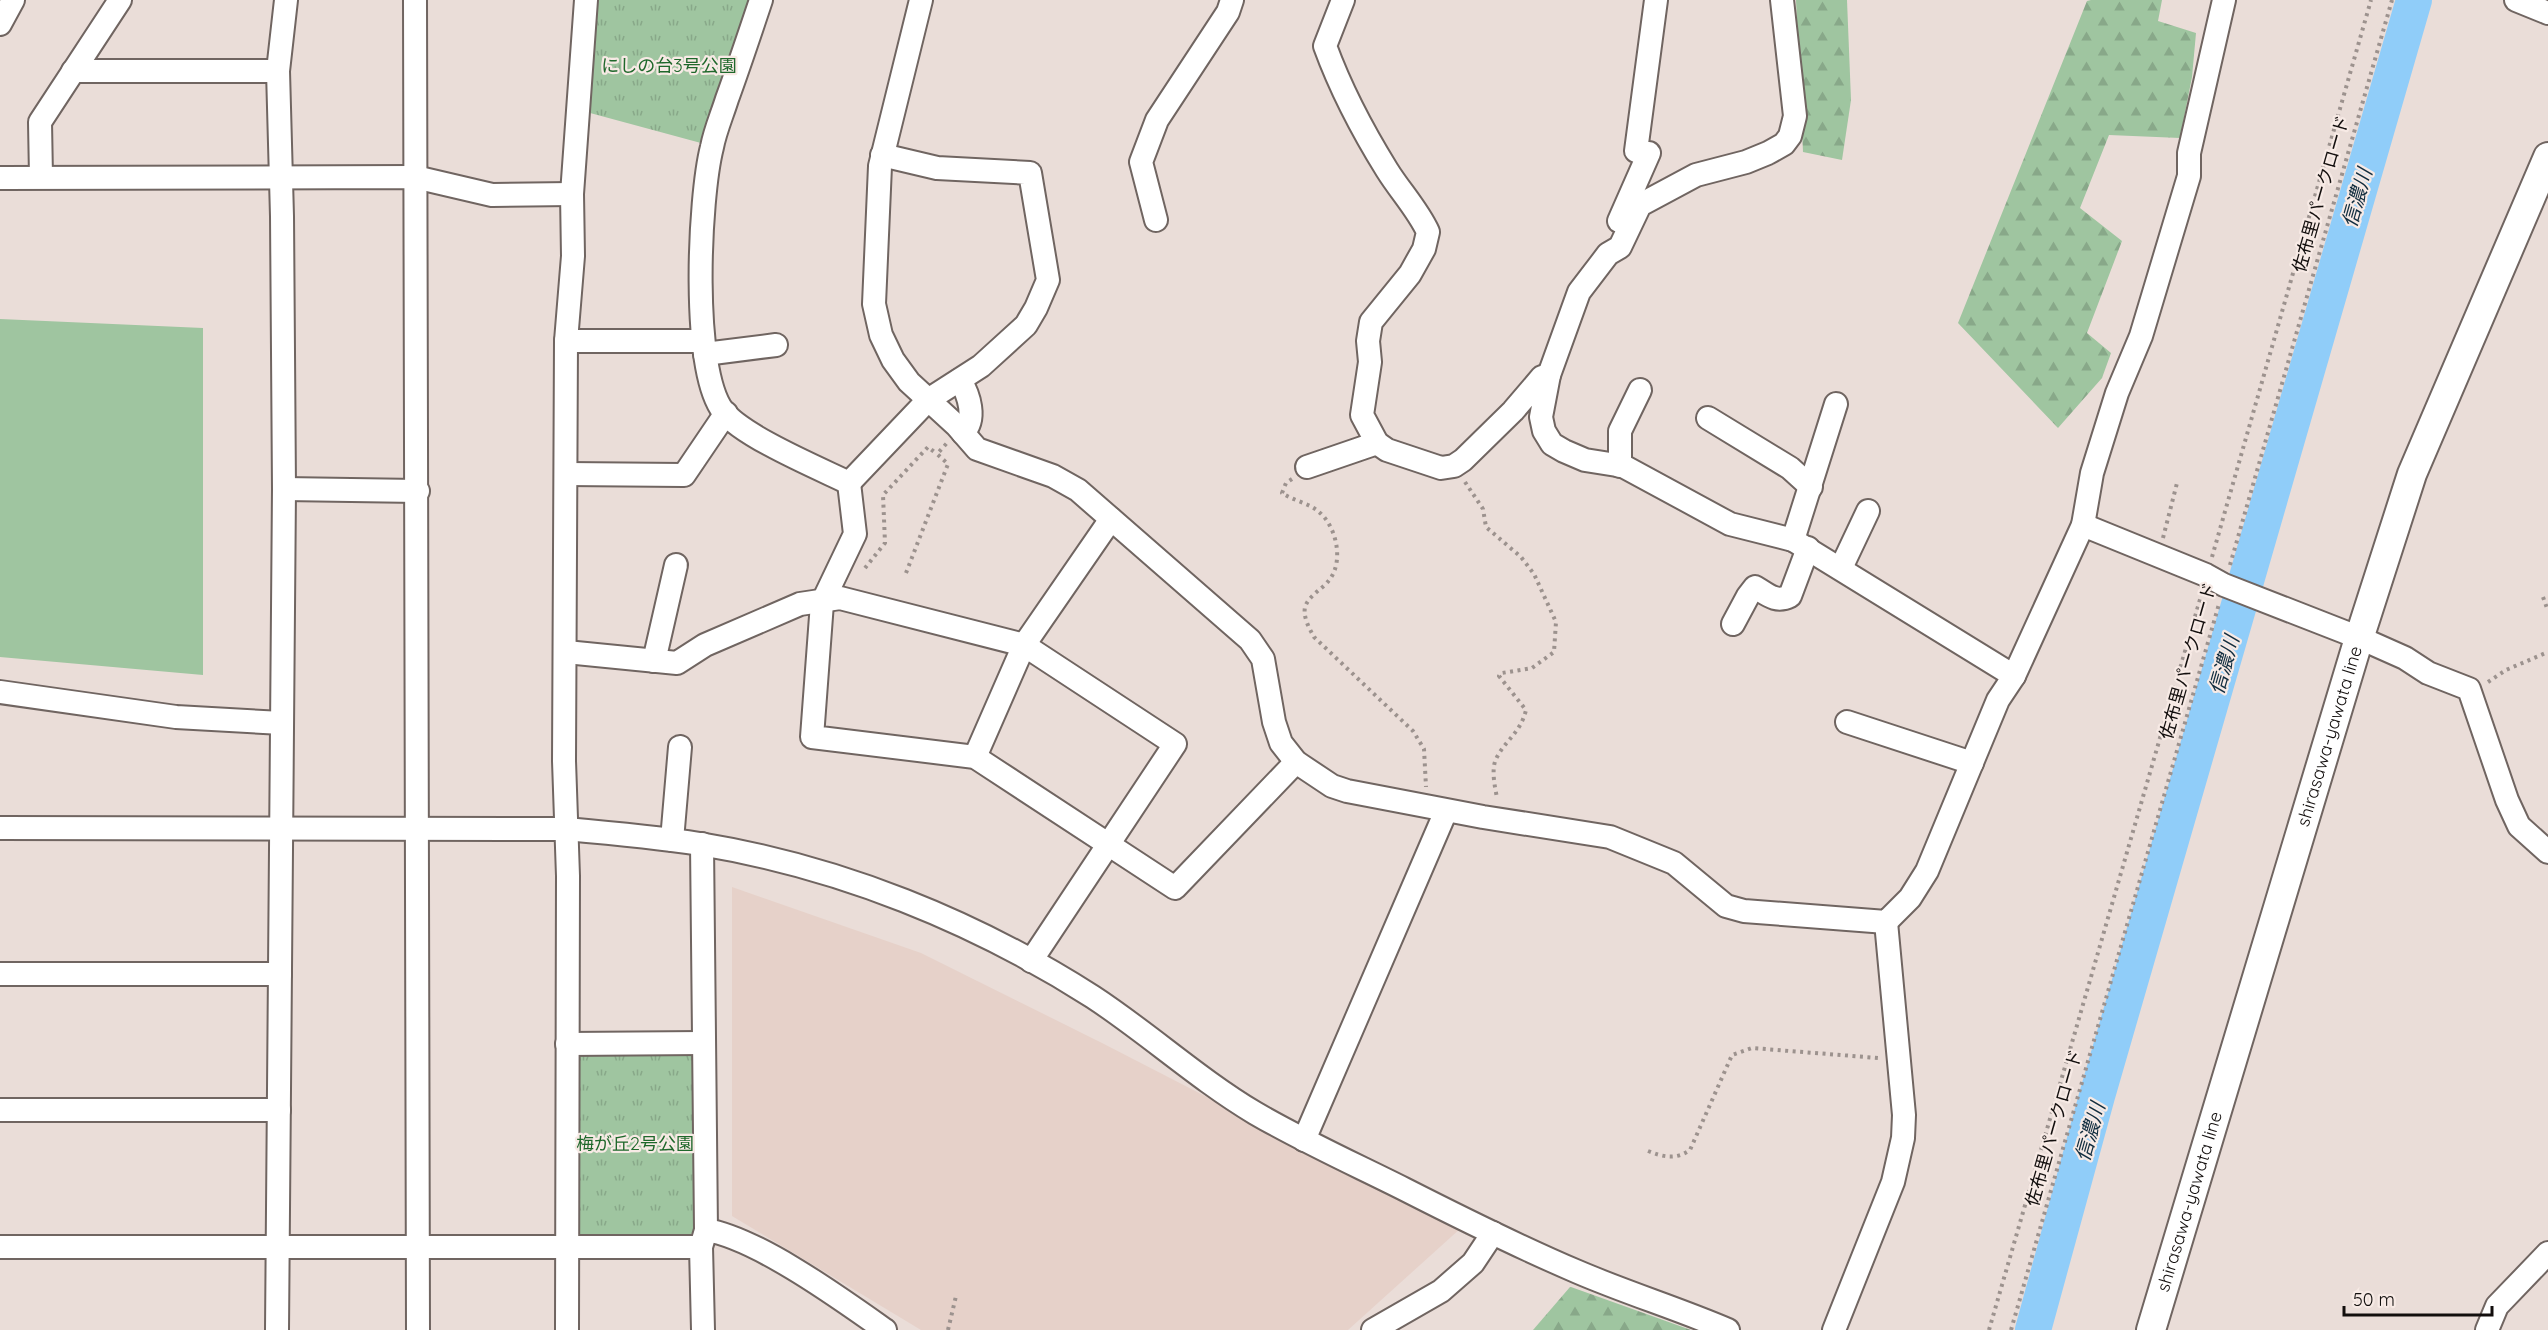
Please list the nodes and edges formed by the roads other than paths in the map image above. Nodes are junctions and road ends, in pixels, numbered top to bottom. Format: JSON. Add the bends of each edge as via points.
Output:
{"nodes":[{"id":1,"x":13,"y":0,"type":"edge"},
{"id":2,"x":120,"y":0,"type":"edge"},
{"id":3,"x":286,"y":0,"type":"edge"},
{"id":4,"x":415,"y":0,"type":"edge"},
{"id":5,"x":586,"y":0,"type":"edge"},
{"id":6,"x":761,"y":0,"type":"edge"},
{"id":7,"x":921,"y":0,"type":"edge"},
{"id":8,"x":1232,"y":0,"type":"edge"},
{"id":9,"x":1342,"y":0,"type":"edge"},
{"id":10,"x":1656,"y":0,"type":"edge"},
{"id":11,"x":1782,"y":0,"type":"edge"},
{"id":12,"x":2224,"y":0,"type":"edge"},
{"id":13,"x":2516,"y":0,"type":"edge"},
{"id":14,"x":2548,"y":13,"type":"edge"},
{"id":15,"x":0,"y":24,"type":"edge"},
{"id":16,"x":73,"y":71,"type":"junction"},
{"id":17,"x":279,"y":71,"type":"junction"},
{"id":18,"x":882,"y":155,"type":"junction"},
{"id":19,"x":2548,"y":157,"type":"edge"},
{"id":20,"x":41,"y":177,"type":"junction"},
{"id":21,"x":280,"y":177,"type":"junction"},
{"id":22,"x":415,"y":177,"type":"junction"},
{"id":23,"x":0,"y":178,"type":"edge"},
{"id":24,"x":572,"y":194,"type":"junction"},
{"id":25,"x":1156,"y":220,"type":"dead end"},
{"id":26,"x":1608,"y":254,"type":"junction"},
{"id":27,"x":566,"y":341,"type":"junction"},
{"id":28,"x":776,"y":345,"type":"dead end"},
{"id":29,"x":704,"y":348,"type":"junction"},
{"id":30,"x":1549,"y":375,"type":"junction"},
{"id":31,"x":960,"y":380,"type":"junction"},
{"id":32,"x":1640,"y":390,"type":"dead end"},
{"id":33,"x":928,"y":400,"type":"junction"},
{"id":34,"x":1836,"y":404,"type":"dead end"},
{"id":35,"x":726,"y":414,"type":"junction"},
{"id":36,"x":1708,"y":418,"type":"dead end"},
{"id":37,"x":961,"y":431,"type":"junction"},
{"id":38,"x":1377,"y":443,"type":"junction"},
{"id":39,"x":1620,"y":466,"type":"junction"},
{"id":40,"x":1307,"y":467,"type":"road end"},
{"id":41,"x":566,"y":474,"type":"junction"},
{"id":42,"x":849,"y":483,"type":"junction"},
{"id":43,"x":1811,"y":487,"type":"junction"},
{"id":44,"x":284,"y":489,"type":"junction"},
{"id":45,"x":418,"y":491,"type":"junction"},
{"id":46,"x":1868,"y":511,"type":"dead end"},
{"id":47,"x":1111,"y":519,"type":"junction"},
{"id":48,"x":2083,"y":525,"type":"junction"},
{"id":49,"x":1800,"y":544,"type":"junction"},
{"id":50,"x":676,"y":565,"type":"dead end"},
{"id":51,"x":1841,"y":568,"type":"junction"},
{"id":52,"x":824,"y":598,"type":"junction"},
{"id":53,"x":1733,"y":624,"type":"dead end"},
{"id":54,"x":2360,"y":638,"type":"junction"},
{"id":55,"x":1024,"y":645,"type":"junction"},
{"id":56,"x":566,"y":652,"type":"junction"},
{"id":57,"x":654,"y":661,"type":"junction"},
{"id":58,"x":2014,"y":676,"type":"junction"},
{"id":59,"x":0,"y":692,"type":"edge"},
{"id":60,"x":1847,"y":722,"type":"dead end"},
{"id":61,"x":282,"y":723,"type":"junction"},
{"id":62,"x":680,"y":747,"type":"dead end"},
{"id":63,"x":975,"y":757,"type":"junction"},
{"id":64,"x":1296,"y":762,"type":"junction"},
{"id":65,"x":1972,"y":763,"type":"junction"},
{"id":66,"x":1435,"y":808,"type":"junction"},
{"id":67,"x":0,"y":828,"type":"edge"},
{"id":68,"x":281,"y":828,"type":"junction"},
{"id":69,"x":416,"y":828,"type":"junction"},
{"id":70,"x":566,"y":830,"type":"junction"},
{"id":71,"x":672,"y":840,"type":"junction"},
{"id":72,"x":702,"y":844,"type":"junction"},
{"id":73,"x":1108,"y":844,"type":"junction"},
{"id":74,"x":2548,"y":852,"type":"edge"},
{"id":75,"x":1886,"y":922,"type":"junction"},
{"id":76,"x":1031,"y":961,"type":"junction"},
{"id":77,"x":0,"y":974,"type":"edge"},
{"id":78,"x":280,"y":974,"type":"junction"},
{"id":79,"x":703,"y":1043,"type":"junction"},
{"id":80,"x":567,"y":1044,"type":"junction"},
{"id":81,"x":0,"y":1110,"type":"edge"},
{"id":82,"x":279,"y":1110,"type":"junction"},
{"id":83,"x":1304,"y":1140,"type":"junction"},
{"id":84,"x":1493,"y":1233,"type":"junction"},
{"id":85,"x":703,"y":1238,"type":"junction"},
{"id":86,"x":277,"y":1245,"type":"junction"},
{"id":87,"x":418,"y":1245,"type":"junction"},
{"id":88,"x":568,"y":1246,"type":"junction"},
{"id":89,"x":0,"y":1247,"type":"edge"},
{"id":90,"x":2548,"y":1253,"type":"edge"},
{"id":91,"x":277,"y":1330,"type":"edge"},
{"id":92,"x":418,"y":1330,"type":"edge"},
{"id":93,"x":567,"y":1330,"type":"edge"},
{"id":94,"x":703,"y":1330,"type":"edge"},
{"id":95,"x":885,"y":1330,"type":"edge"},
{"id":96,"x":1373,"y":1330,"type":"edge"},
{"id":97,"x":1728,"y":1330,"type":"edge"},
{"id":98,"x":1834,"y":1330,"type":"edge"},
{"id":99,"x":2151,"y":1330,"type":"edge"},
{"id":100,"x":2487,"y":1330,"type":"edge"}],
"edges":[{"from":1,"to":15,"type":"street"},
{"from":2,"to":16,"type":"street"},
{"from":3,"to":17,"type":"street"},
{"from":4,"to":22,"type":"street"},
{"from":5,"to":24,"type":"street"},
{"from":6,"to":29,"type":"street","via":[[712,146],[706,178],[702,240]]},
{"from":7,"to":18,"type":"street"},
{"from":8,"to":25,"type":"street","via":[[1157,120],[1141,162]]},
{"from":9,"to":38,"type":"street","via":[[1325,46],[1330,62],[1386,168],[1428,232],[1424,249],[1410,274],[1371,322],[1362,415]]},
{"from":10,"to":26,"type":"street","via":[[1636,151],[1649,153],[1608,245]]},
{"from":11,"to":26,"type":"street","via":[[1795,116],[1790,136],[1768,153],[1696,175],[1658,193],[1640,205],[1620,247]]},
{"from":12,"to":48,"type":"street","via":[[2189,153],[2188,176],[2141,336],[2117,393],[2092,473]]},
{"from":13,"to":14,"type":"street"},
{"from":16,"to":17,"type":"street"},
{"from":16,"to":20,"type":"street","via":[[40,122]]},
{"from":17,"to":21,"type":"street"},
{"from":18,"to":31,"type":"street","via":[[937,168],[1030,173],[1048,280],[1026,325]]},
{"from":18,"to":33,"type":"street","via":[[874,304],[881,335],[893,360]]},
{"from":19,"to":54,"type":"main road","name":"shirasawa-yawata line","via":[[2412,474]]},
{"from":20,"to":21,"type":"street"},
{"from":20,"to":23,"type":"street"},
{"from":21,"to":22,"type":"street"},
{"from":21,"to":44,"type":"street"},
{"from":22,"to":24,"type":"street","via":[[492,195]]},
{"from":22,"to":45,"type":"street"},
{"from":24,"to":27,"type":"street","via":[[573,256]]},
{"from":26,"to":30,"type":"street","via":[[1579,292]]},
{"from":27,"to":29,"type":"street"},
{"from":27,"to":41,"type":"street"},
{"from":28,"to":29,"type":"street"},
{"from":29,"to":35,"type":"street","via":[[710,378]]},
{"from":30,"to":38,"type":"street","via":[[1542,377],[1513,411],[1454,466],[1441,468]]},
{"from":30,"to":39,"type":"street","via":[[1541,417],[1552,444],[1586,460]]},
{"from":31,"to":33,"type":"street"},
{"from":31,"to":37,"type":"street","via":[[969,400],[970,416],[968,428]]},
{"from":32,"to":39,"type":"street","via":[[1620,431]]},
{"from":33,"to":37,"type":"street"},
{"from":33,"to":42,"type":"street"},
{"from":34,"to":43,"type":"street"},
{"from":35,"to":41,"type":"street","via":[[684,475]]},
{"from":35,"to":42,"type":"street","via":[[752,434]]},
{"from":36,"to":43,"type":"street","via":[[1790,468]]},
{"from":37,"to":47,"type":"street","via":[[977,449],[1053,476],[1078,490]]},
{"from":38,"to":40,"type":"street"},
{"from":39,"to":49,"type":"street","via":[[1730,524]]},
{"from":41,"to":56,"type":"street"},
{"from":42,"to":52,"type":"street","via":[[855,534]]},
{"from":43,"to":49,"type":"street"},
{"from":44,"to":45,"type":"street"},
{"from":44,"to":61,"type":"street"},
{"from":45,"to":69,"type":"street"},
{"from":46,"to":51,"type":"street"},
{"from":47,"to":55,"type":"street"},
{"from":47,"to":64,"type":"street","via":[[1250,640],[1263,659],[1281,743]]},
{"from":48,"to":54,"type":"street"},
{"from":48,"to":58,"type":"street"},
{"from":49,"to":51,"type":"street"},
{"from":49,"to":53,"type":"street","via":[[1790,596],[1775,599],[1755,587]]},
{"from":50,"to":57,"type":"street"},
{"from":51,"to":58,"type":"street"},
{"from":52,"to":55,"type":"street","via":[[840,598]]},
{"from":52,"to":57,"type":"street","via":[[800,604],[705,645],[677,663]]},
{"from":52,"to":63,"type":"street","via":[[812,736]]},
{"from":54,"to":74,"type":"street","via":[[2469,689],[2519,826]]},
{"from":54,"to":99,"type":"main road","name":"shirasawa-yawata line"},
{"from":55,"to":63,"type":"street"},
{"from":55,"to":73,"type":"street","via":[[1175,744]]},
{"from":56,"to":57,"type":"street"},
{"from":56,"to":70,"type":"street"},
{"from":58,"to":65,"type":"street","via":[[1998,700]]},
{"from":59,"to":61,"type":"street","via":[[176,717]]},
{"from":60,"to":65,"type":"street"},
{"from":61,"to":68,"type":"street"},
{"from":62,"to":71,"type":"street"},
{"from":63,"to":73,"type":"street"},
{"from":64,"to":66,"type":"street","via":[[1332,786],[1347,791]]},
{"from":64,"to":73,"type":"street","via":[[1175,888]]},
{"from":65,"to":75,"type":"street","via":[[1927,871],[1910,898]]},
{"from":66,"to":75,"type":"street","via":[[1610,837],[1674,863],[1726,906],[1744,911]]},
{"from":66,"to":83,"type":"street"},
{"from":67,"to":68,"type":"street"},
{"from":68,"to":69,"type":"street"},
{"from":68,"to":78,"type":"street"},
{"from":69,"to":70,"type":"street"},
{"from":69,"to":87,"type":"street"},
{"from":70,"to":71,"type":"street"},
{"from":70,"to":80,"type":"street"},
{"from":71,"to":72,"type":"street"},
{"from":72,"to":76,"type":"street","via":[[839,877],[988,936]]},
{"from":72,"to":79,"type":"street"},
{"from":73,"to":76,"type":"street"},
{"from":75,"to":98,"type":"street","via":[[1903,1138],[1893,1182]]},
{"from":76,"to":83,"type":"street","via":[[1094,998],[1252,1111]]},
{"from":77,"to":78,"type":"street"},
{"from":78,"to":82,"type":"street"},
{"from":79,"to":80,"type":"street"},
{"from":79,"to":85,"type":"street"},
{"from":80,"to":88,"type":"street"},
{"from":81,"to":82,"type":"street"},
{"from":82,"to":86,"type":"street"},
{"from":83,"to":84,"type":"street"},
{"from":84,"to":96,"type":"street","via":[[1473,1263],[1448,1286]]},
{"from":84,"to":97,"type":"street","via":[[1579,1273]]},
{"from":85,"to":88,"type":"street"},
{"from":85,"to":94,"type":"street"},
{"from":85,"to":95,"type":"street","via":[[723,1233],[776,1260]]},
{"from":86,"to":87,"type":"street"},
{"from":86,"to":89,"type":"street"},
{"from":86,"to":91,"type":"street"},
{"from":87,"to":88,"type":"street"},
{"from":87,"to":92,"type":"street"},
{"from":88,"to":93,"type":"street"},
{"from":90,"to":100,"type":"street","via":[[2498,1306]]}]}
